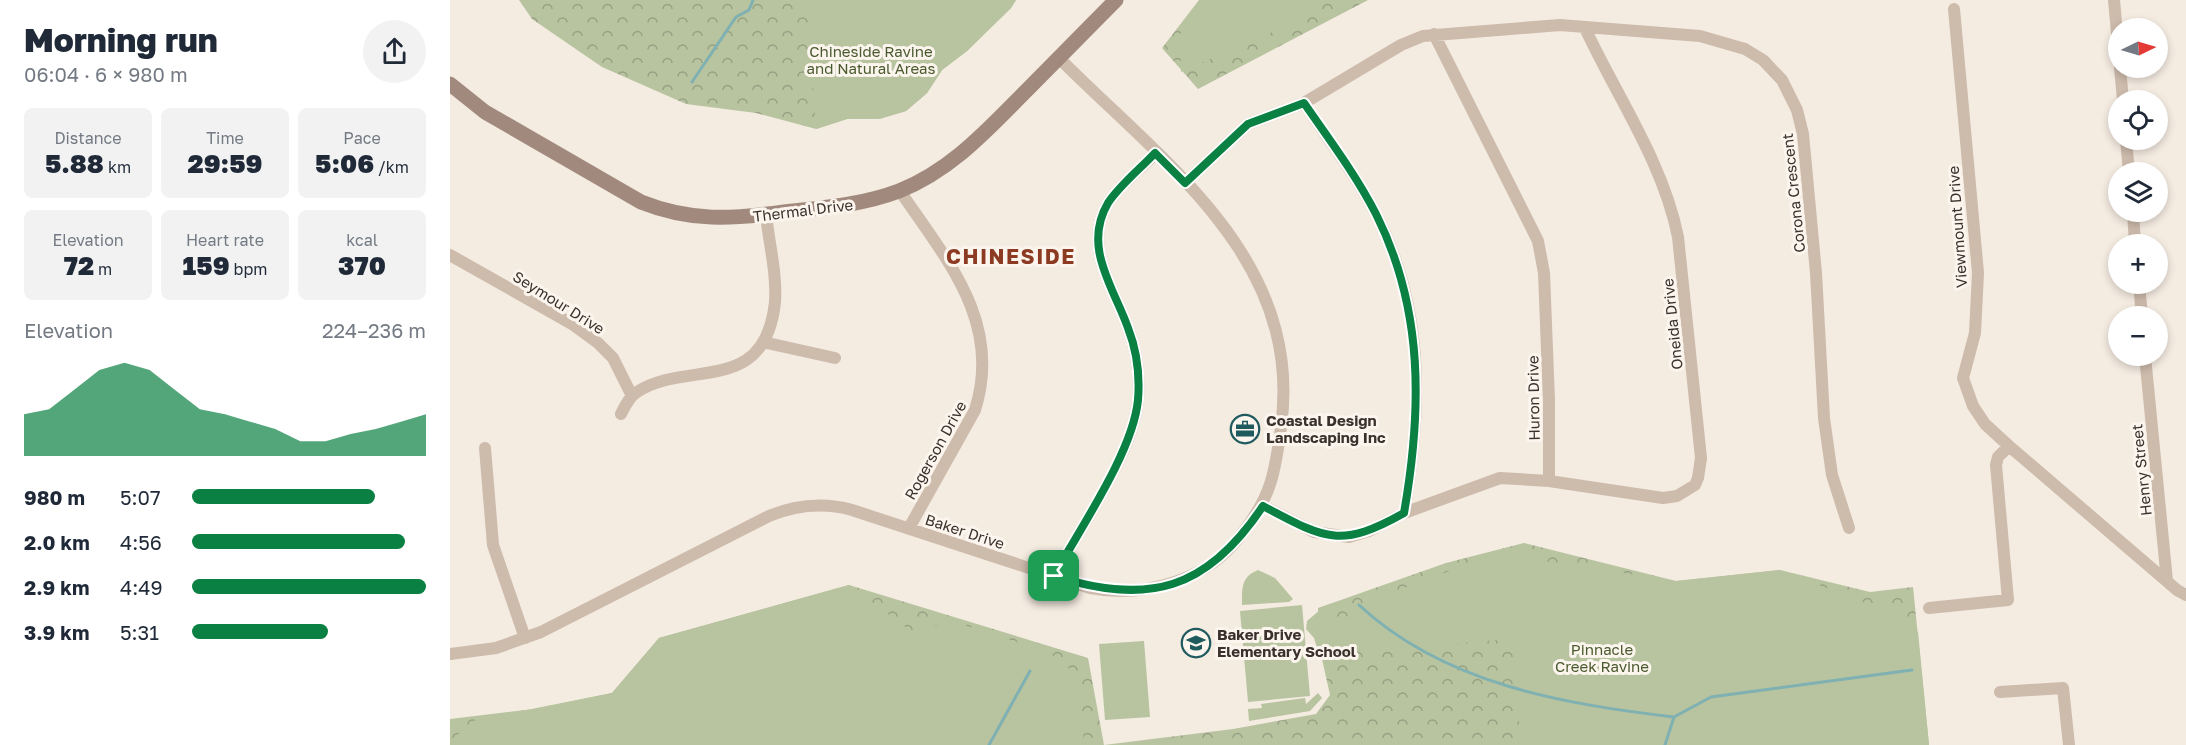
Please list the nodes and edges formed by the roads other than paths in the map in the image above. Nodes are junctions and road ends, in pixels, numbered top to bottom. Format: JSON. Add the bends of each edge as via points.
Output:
{"nodes":[{"id":1,"x":1116,"y":0,"type":"edge"},
{"id":2,"x":2114,"y":0,"type":"edge"},
{"id":3,"x":1954,"y":9,"type":"dead end"},
{"id":4,"x":2116,"y":18,"type":"edge"},
{"id":5,"x":1585,"y":28,"type":"junction"},
{"id":6,"x":1434,"y":34,"type":"junction"},
{"id":7,"x":1059,"y":58,"type":"junction"},
{"id":8,"x":450,"y":84,"type":"edge"},
{"id":9,"x":1304,"y":103,"type":"junction"},
{"id":10,"x":1155,"y":153,"type":"junction"},
{"id":11,"x":1185,"y":183,"type":"junction"},
{"id":12,"x":900,"y":191,"type":"junction"},
{"id":13,"x":766,"y":214,"type":"junction"},
{"id":14,"x":450,"y":255,"type":"edge"},
{"id":15,"x":763,"y":342,"type":"junction"},
{"id":16,"x":835,"y":358,"type":"dead end"},
{"id":17,"x":2146,"y":366,"type":"edge"},
{"id":18,"x":632,"y":396,"type":"junction"},
{"id":19,"x":621,"y":414,"type":"dead end"},
{"id":20,"x":2009,"y":446,"type":"junction"},
{"id":21,"x":485,"y":448,"type":"dead end"},
{"id":22,"x":1549,"y":481,"type":"junction"},
{"id":23,"x":1263,"y":506,"type":"junction"},
{"id":24,"x":1404,"y":513,"type":"junction"},
{"id":25,"x":909,"y":528,"type":"junction"},
{"id":26,"x":1849,"y":528,"type":"dead end"},
{"id":27,"x":1054,"y":576,"type":"junction"},
{"id":28,"x":2167,"y":581,"type":"junction"},
{"id":29,"x":2186,"y":596,"type":"edge"},
{"id":30,"x":1929,"y":608,"type":"dead end"},
{"id":31,"x":525,"y":638,"type":"junction"},
{"id":32,"x":450,"y":654,"type":"edge"},
{"id":33,"x":2000,"y":692,"type":"dead end"},
{"id":34,"x":2069,"y":745,"type":"edge"}],
"edges":[{"from":1,"to":7,"type":"street","name":"Thermal Drive"},
{"from":2,"to":4,"type":"street"},
{"from":3,"to":20,"type":"street","name":"Viewmount Drive","via":[[1978,273],[1975,333],[1964,378],[1973,406],[1985,424]]},
{"from":5,"to":6,"type":"street","name":"Corona Crescent","via":[[1542,25]]},
{"from":5,"to":22,"type":"street","name":"Oneida Drive","via":[[1660,176],[1672,208],[1700,470],[1690,489],[1670,497]]},
{"from":5,"to":26,"type":"street","name":"Corona Crescent","via":[[1700,36],[1735,44],[1763,60],[1790,94],[1803,134],[1824,418],[1832,474]]},
{"from":6,"to":9,"type":"street","name":"Corona Crescent","via":[[1401,45]]},
{"from":6,"to":22,"type":"street","name":"Huron Drive","via":[[1538,241],[1544,273]]},
{"from":7,"to":10,"type":"street","name":"Baker Drive"},
{"from":7,"to":12,"type":"street","name":"Thermal Drive","via":[[967,149]]},
{"from":8,"to":13,"type":"street","name":"Thermal Drive","via":[[491,115],[662,211],[736,219]]},
{"from":9,"to":11,"type":"street","name":"Corona Crescent","via":[[1248,124]]},
{"from":9,"to":24,"type":"street","via":[[1376,214],[1404,293],[1418,390],[1416,440]]},
{"from":10,"to":11,"type":"street","name":"Baker Drive"},
{"from":10,"to":27,"type":"street","via":[[1107,204],[1098,237],[1101,265],[1135,348],[1135,418],[1123,451]]},
{"from":11,"to":23,"type":"street","name":"Baker Drive","via":[[1221,221],[1246,257],[1262,289],[1278,340],[1284,399],[1278,449]]},
{"from":12,"to":13,"type":"street","name":"Thermal Drive","via":[[857,203]]},
{"from":12,"to":25,"type":"street","name":"Rogerson Drive","via":[[968,295],[983,351],[975,410]]},
{"from":13,"to":15,"type":"street","via":[[775,301]]},
{"from":14,"to":18,"type":"street","name":"Seymour Drive","via":[[572,324],[598,343],[613,358]]},
{"from":15,"to":16,"type":"street"},
{"from":15,"to":18,"type":"street","via":[[727,370],[654,385]]},
{"from":17,"to":28,"type":"street","name":"Henry Street"},
{"from":18,"to":19,"type":"street"},
{"from":20,"to":28,"type":"street","name":"Viewmount Drive"},
{"from":20,"to":30,"type":"street","via":[[1996,465],[2008,600]]},
{"from":21,"to":31,"type":"street","via":[[493,545]]},
{"from":22,"to":24,"type":"street","via":[[1500,478]]},
{"from":23,"to":24,"type":"street","via":[[1314,532],[1349,537]]},
{"from":23,"to":27,"type":"street","name":"Baker Drive","via":[[1238,541],[1197,573],[1176,582],[1139,591],[1117,591],[1090,588]]},
{"from":25,"to":27,"type":"street","name":"Baker Drive"},
{"from":25,"to":31,"type":"street","name":"Baker Drive","via":[[842,507],[814,505],[787,509]]},
{"from":28,"to":29,"type":"street","name":"Viewmount Drive"},
{"from":31,"to":32,"type":"street","name":"Baker Drive","via":[[486,650]]},
{"from":33,"to":34,"type":"street","via":[[2063,688]]}]}
